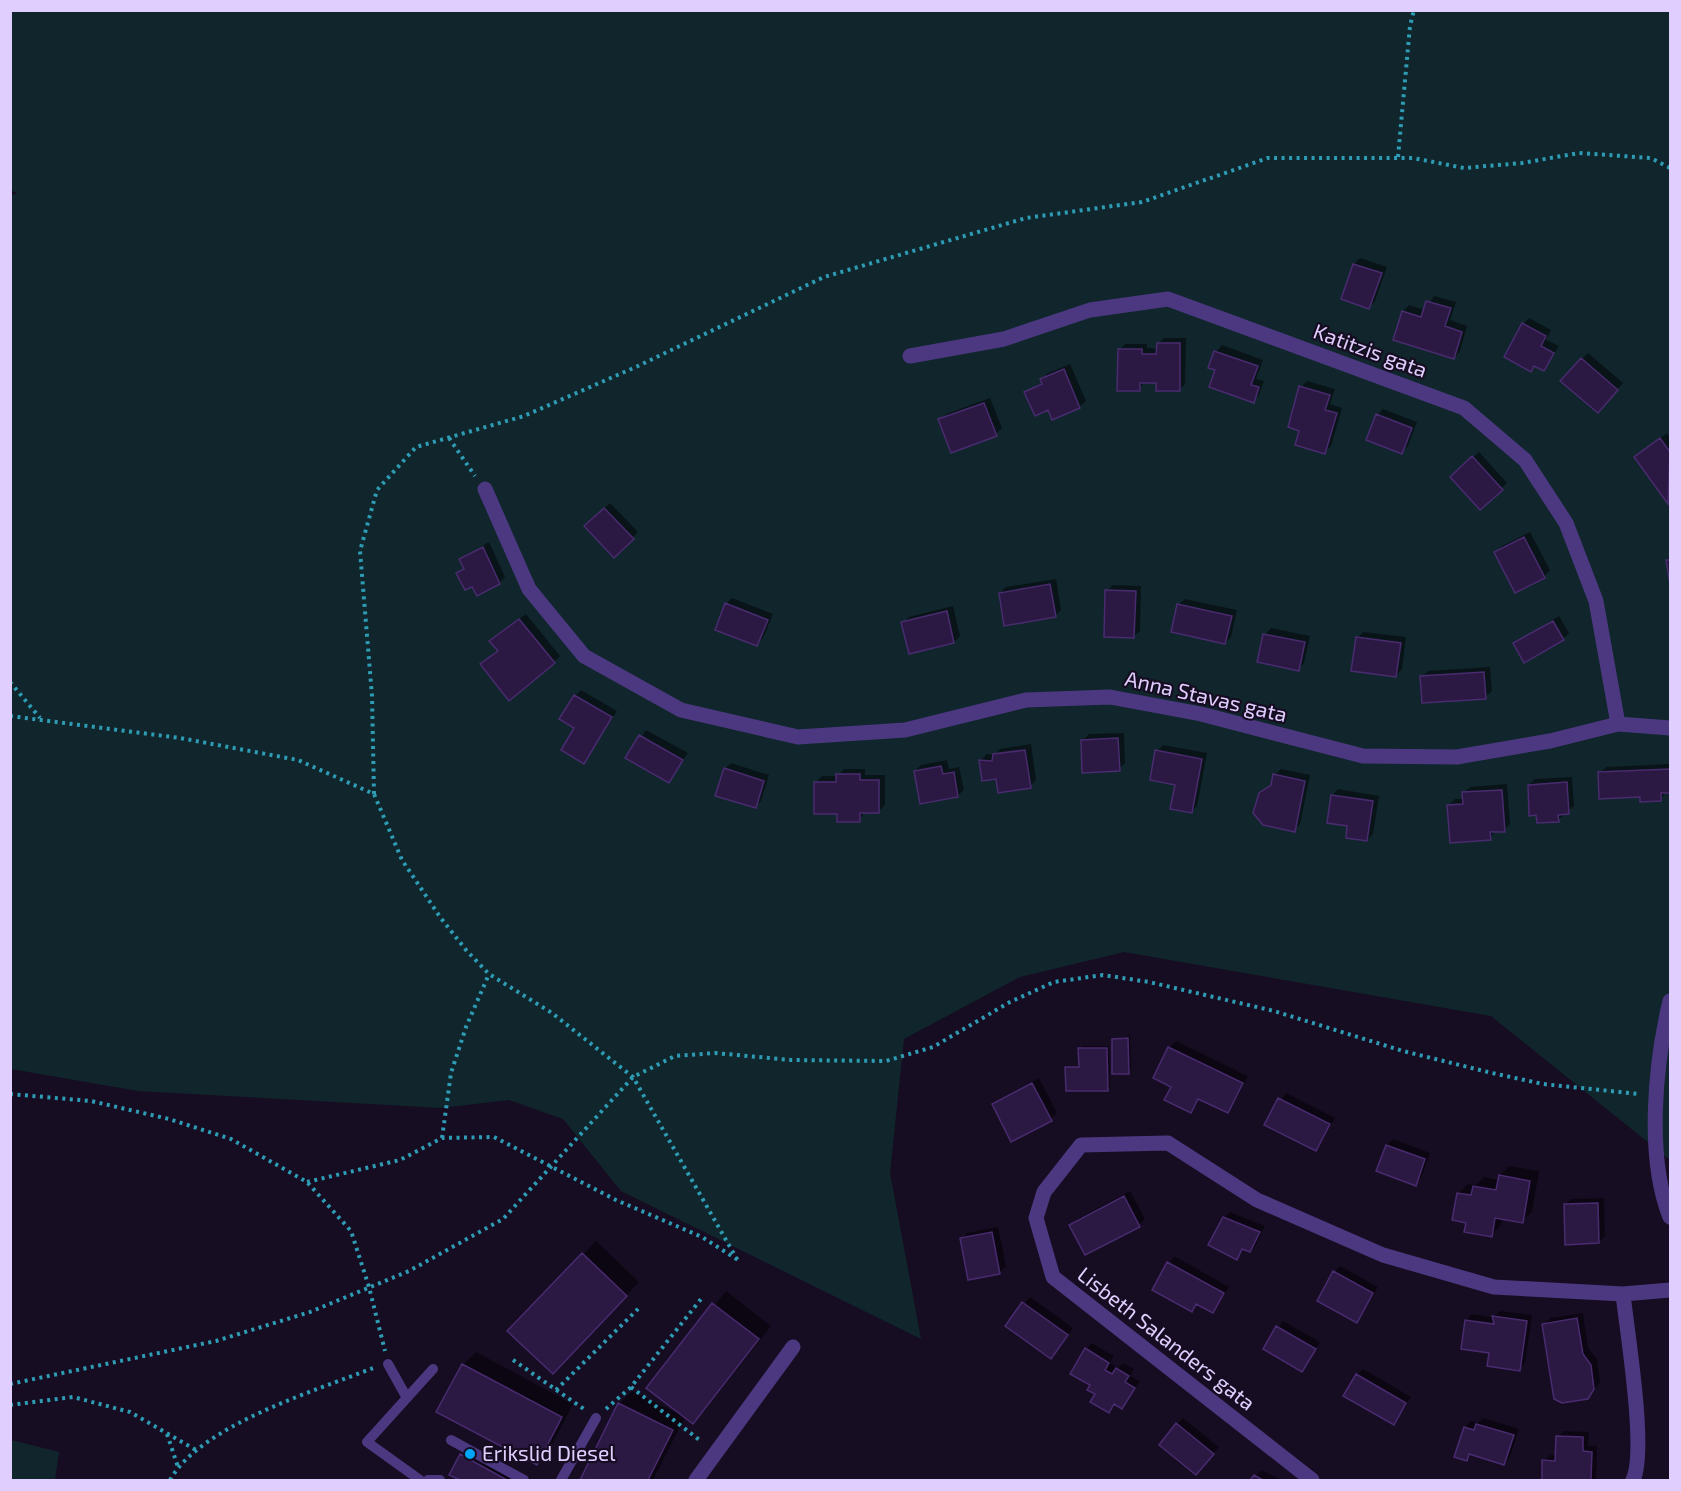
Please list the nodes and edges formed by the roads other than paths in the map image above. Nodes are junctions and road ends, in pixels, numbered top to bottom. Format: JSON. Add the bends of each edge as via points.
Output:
{"nodes":[{"id":1,"x":910,"y":356,"type":"dead end"},
{"id":2,"x":484,"y":489,"type":"road end"},
{"id":3,"x":1618,"y":724,"type":"junction"},
{"id":4,"x":1671,"y":728,"type":"edge"},
{"id":5,"x":1671,"y":1001,"type":"edge"},
{"id":6,"x":1671,"y":1217,"type":"edge"},
{"id":7,"x":1671,"y":1290,"type":"edge"},
{"id":8,"x":1623,"y":1294,"type":"junction"},
{"id":9,"x":792,"y":1347,"type":"dead end"},
{"id":10,"x":388,"y":1364,"type":"road end"},
{"id":11,"x":433,"y":1370,"type":"dead end"},
{"id":12,"x":407,"y":1398,"type":"junction"},
{"id":13,"x":596,"y":1418,"type":"road end"},
{"id":14,"x":451,"y":1440,"type":"dead end"},
{"id":15,"x":420,"y":1480,"type":"edge"},
{"id":16,"x":428,"y":1480,"type":"edge"},
{"id":17,"x":440,"y":1480,"type":"edge"},
{"id":18,"x":524,"y":1480,"type":"edge"},
{"id":19,"x":561,"y":1480,"type":"edge"},
{"id":20,"x":696,"y":1480,"type":"edge"},
{"id":21,"x":1312,"y":1480,"type":"edge"},
{"id":22,"x":1633,"y":1480,"type":"edge"}],
"edges":[{"from":1,"to":3,"type":"street","name":"Katitzis gata","via":[[1004,339],[1090,309],[1168,299],[1464,408],[1525,460],[1566,523],[1596,601]]},
{"from":2,"to":3,"type":"street","name":"Anna Stavas gata","via":[[529,589],[584,656],[681,710],[798,737],[905,730],[1026,700],[1110,697],[1202,714],[1363,756],[1457,757]]},
{"from":3,"to":4,"type":"street","name":"Anna Stavas gata"},
{"from":5,"to":6,"type":"street","via":[[1664,1029],[1655,1127],[1664,1200]]},
{"from":7,"to":8,"type":"street","name":"Lisbeth Salanders gata"},
{"from":8,"to":21,"type":"street","name":"Lisbeth Salanders gata","via":[[1494,1287],[1383,1255],[1267,1204],[1168,1143],[1081,1145],[1044,1192],[1036,1218],[1053,1277]]},
{"from":8,"to":22,"type":"street","via":[[1636,1409],[1638,1471]]},
{"from":9,"to":20,"type":"street"},
{"from":10,"to":12,"type":"lane"},
{"from":11,"to":12,"type":"lane"},
{"from":12,"to":15,"type":"lane","via":[[367,1442]]},
{"from":13,"to":19,"type":"lane"},
{"from":14,"to":18,"type":"lane"},
{"from":16,"to":17,"type":"lane"}]}
